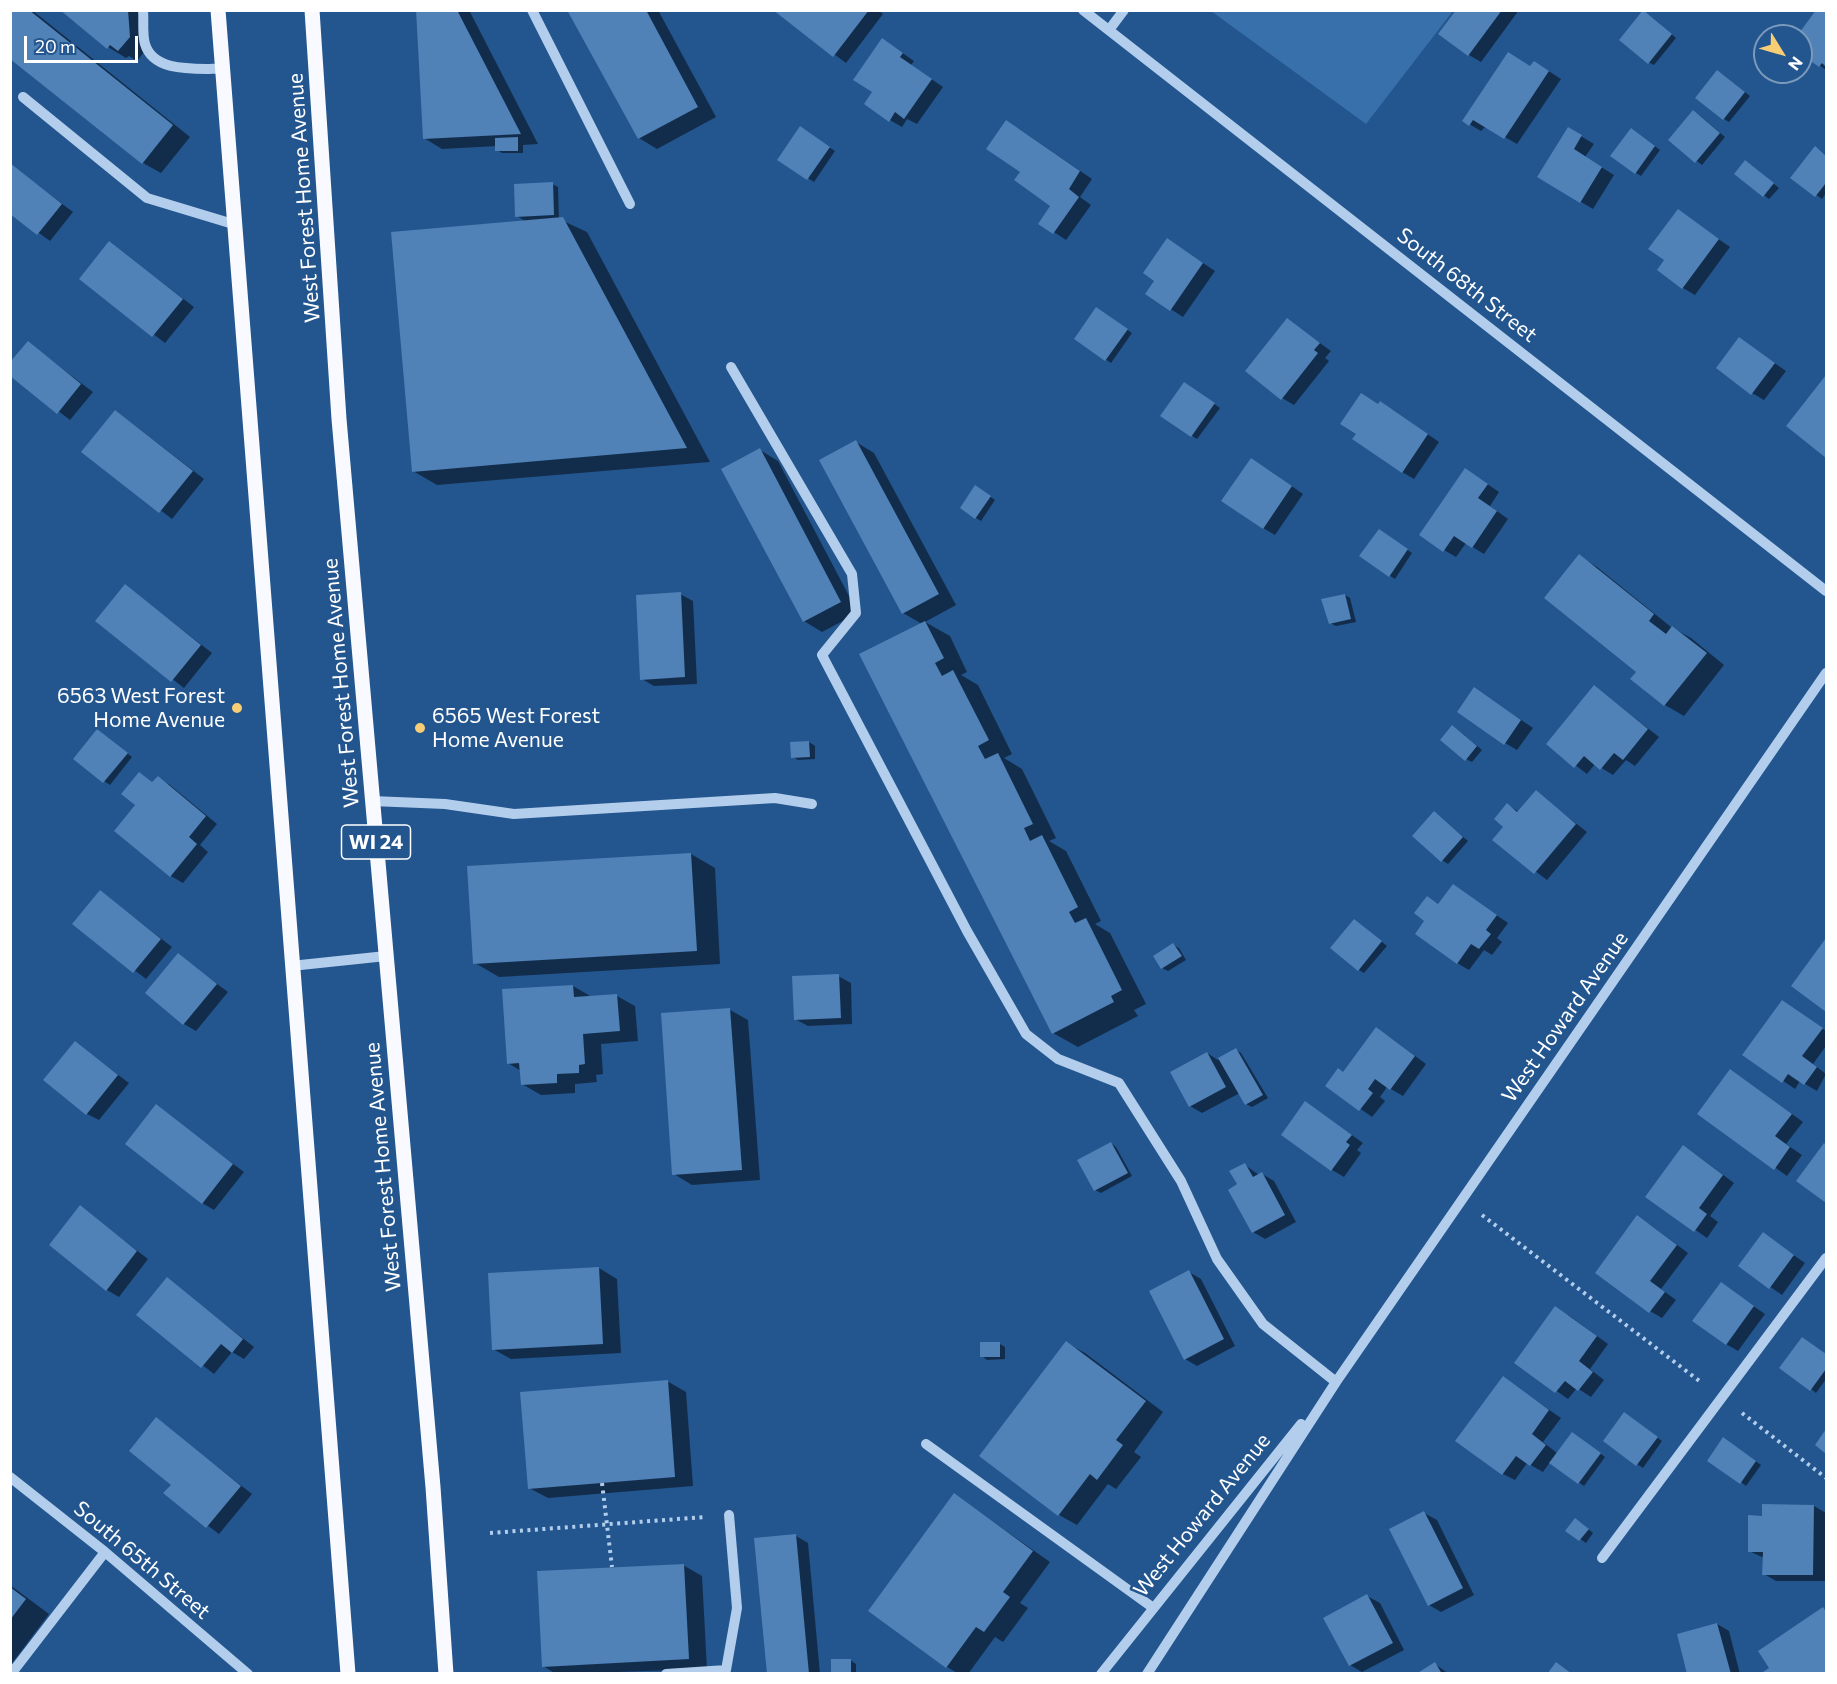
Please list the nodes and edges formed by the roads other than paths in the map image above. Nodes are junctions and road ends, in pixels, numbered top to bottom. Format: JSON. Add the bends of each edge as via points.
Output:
{"nodes":[{"id":1,"x":143,"y":10,"type":"edge"},
{"id":2,"x":218,"y":10,"type":"edge"},
{"id":3,"x":312,"y":10,"type":"edge"},
{"id":4,"x":532,"y":10,"type":"edge"},
{"id":5,"x":1083,"y":10,"type":"edge"},
{"id":6,"x":1124,"y":10,"type":"edge"},
{"id":7,"x":1109,"y":30,"type":"junction"},
{"id":8,"x":222,"y":69,"type":"junction"},
{"id":9,"x":23,"y":97,"type":"dead end"},
{"id":10,"x":630,"y":204,"type":"dead end"},
{"id":11,"x":233,"y":224,"type":"junction"},
{"id":12,"x":730,"y":367,"type":"dead end"},
{"id":13,"x":1827,"y":591,"type":"edge"},
{"id":14,"x":1827,"y":673,"type":"edge"},
{"id":15,"x":372,"y":801,"type":"junction"},
{"id":16,"x":812,"y":804,"type":"dead end"},
{"id":17,"x":386,"y":956,"type":"junction"},
{"id":18,"x":291,"y":966,"type":"junction"},
{"id":19,"x":1827,"y":1258,"type":"edge"},
{"id":20,"x":1336,"y":1382,"type":"junction"},
{"id":21,"x":926,"y":1444,"type":"dead end"},
{"id":22,"x":10,"y":1477,"type":"edge"},
{"id":23,"x":729,"y":1515,"type":"road end"},
{"id":24,"x":105,"y":1552,"type":"junction"},
{"id":25,"x":1602,"y":1558,"type":"dead end"},
{"id":26,"x":1152,"y":1607,"type":"junction"},
{"id":27,"x":233,"y":1669,"type":"edge"},
{"id":28,"x":11,"y":1674,"type":"edge"},
{"id":29,"x":248,"y":1674,"type":"edge"},
{"id":30,"x":348,"y":1674,"type":"edge"},
{"id":31,"x":446,"y":1674,"type":"edge"},
{"id":32,"x":666,"y":1674,"type":"edge"},
{"id":33,"x":1101,"y":1674,"type":"edge"},
{"id":34,"x":1147,"y":1674,"type":"edge"}],
"edges":[{"from":1,"to":8,"type":"street","via":[[144,43],[157,60],[166,65]]},
{"from":2,"to":8,"type":"main road"},
{"from":3,"to":15,"type":"main road","name":"West Forest Home Avenue","number":"WI 24","via":[[339,419]]},
{"from":4,"to":10,"type":"street"},
{"from":5,"to":7,"type":"street","name":"South 68th Street"},
{"from":6,"to":7,"type":"street"},
{"from":7,"to":13,"type":"street","name":"South 68th Street"},
{"from":8,"to":11,"type":"main road"},
{"from":9,"to":11,"type":"street","via":[[147,198]]},
{"from":11,"to":18,"type":"main road"},
{"from":12,"to":20,"type":"street","via":[[852,574],[856,613],[822,655],[967,931],[1026,1034],[1058,1059],[1119,1083],[1181,1181],[1216,1259],[1263,1324]]},
{"from":14,"to":20,"type":"street","name":"West Howard Avenue"},
{"from":15,"to":16,"type":"street","via":[[445,804],[514,814],[775,798]]},
{"from":15,"to":17,"type":"main road","name":"West Forest Home Avenue","number":"WI 24"},
{"from":17,"to":18,"type":"street"},
{"from":17,"to":31,"type":"main road","name":"West Forest Home Avenue","number":"WI 24"},
{"from":18,"to":30,"type":"main road"},
{"from":19,"to":25,"type":"street"},
{"from":20,"to":26,"type":"street","name":"West Howard Avenue"},
{"from":20,"to":34,"type":"street","name":"West Howard Avenue"},
{"from":21,"to":26,"type":"street"},
{"from":22,"to":24,"type":"street","name":"South 65th Street"},
{"from":23,"to":32,"type":"street","via":[[737,1608],[726,1670]]},
{"from":24,"to":27,"type":"street","name":"South 65th Street"},
{"from":24,"to":28,"type":"street"},
{"from":26,"to":33,"type":"street","name":"West Howard Avenue"},
{"from":27,"to":29,"type":"street","name":"South 65th Street"}]}
